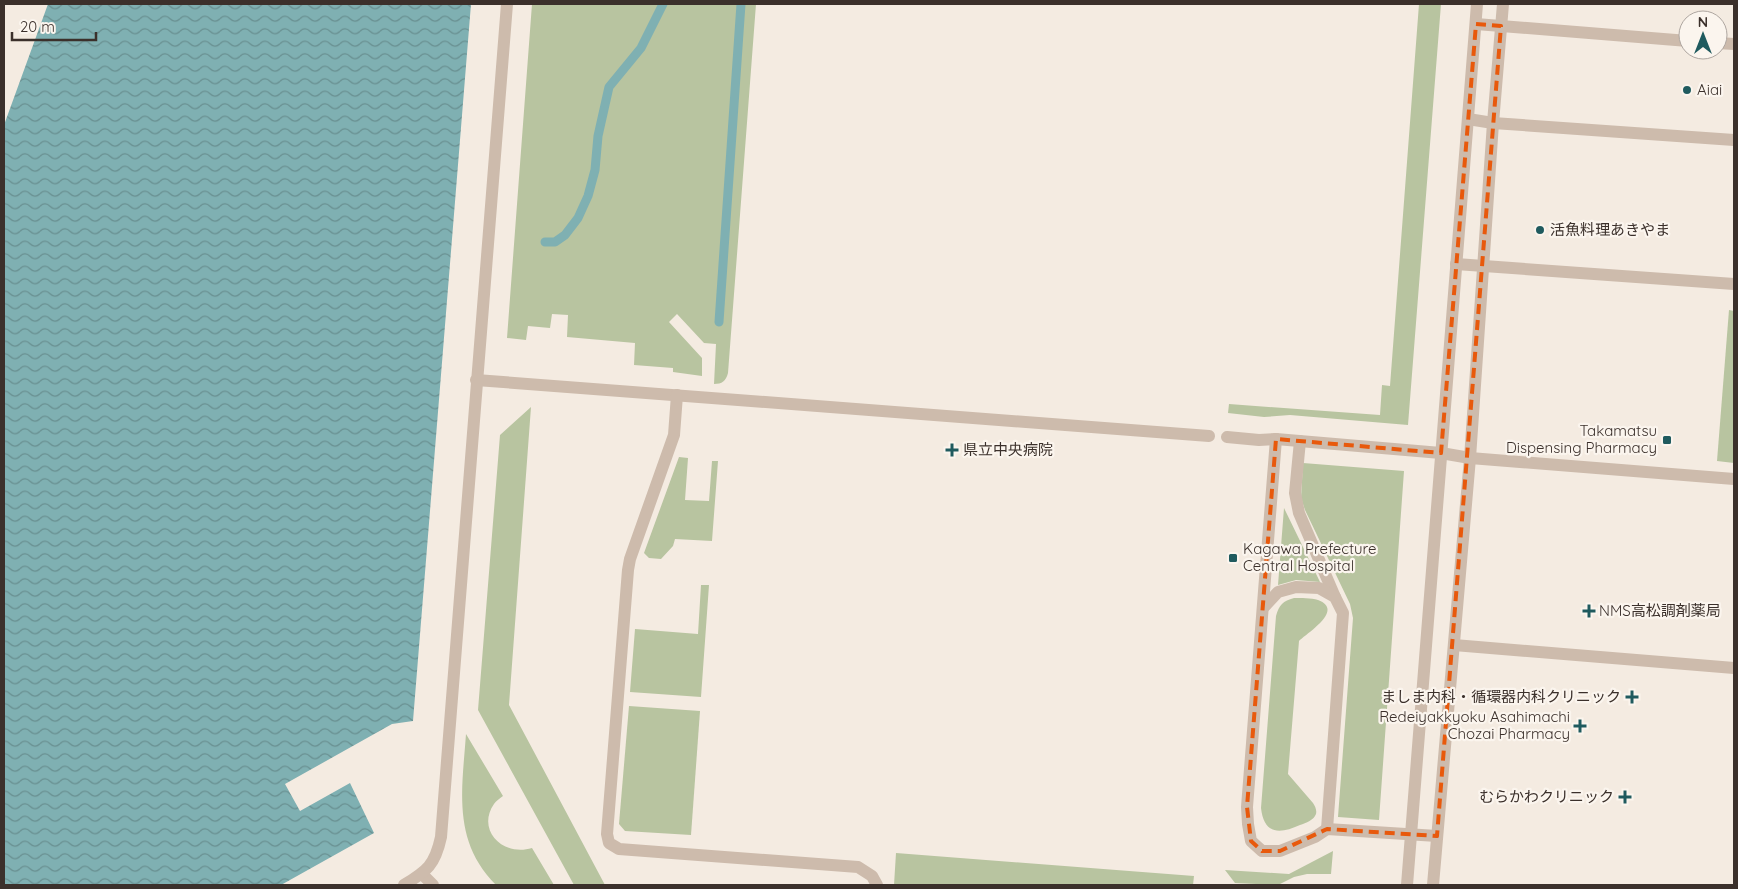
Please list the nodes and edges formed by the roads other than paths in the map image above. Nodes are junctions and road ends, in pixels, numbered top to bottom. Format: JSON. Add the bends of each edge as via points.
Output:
{"nodes":[{"id":1,"x":507,"y":4,"type":"edge"},
{"id":2,"x":1478,"y":4,"type":"edge"},
{"id":3,"x":1503,"y":4,"type":"edge"},
{"id":4,"x":1476,"y":24,"type":"junction"},
{"id":5,"x":1502,"y":26,"type":"junction"},
{"id":6,"x":1678,"y":40,"type":"edge"},
{"id":7,"x":1468,"y":119,"type":"junction"},
{"id":8,"x":1493,"y":123,"type":"junction"},
{"id":9,"x":1734,"y":140,"type":"edge"},
{"id":10,"x":1456,"y":264,"type":"junction"},
{"id":11,"x":1484,"y":266,"type":"junction"},
{"id":12,"x":1734,"y":284,"type":"edge"},
{"id":13,"x":476,"y":380,"type":"junction"},
{"id":14,"x":677,"y":395,"type":"junction"},
{"id":15,"x":1209,"y":436,"type":"dead end"},
{"id":16,"x":1227,"y":437,"type":"dead end"},
{"id":17,"x":1276,"y":439,"type":"junction"},
{"id":18,"x":1300,"y":441,"type":"junction"},
{"id":19,"x":1441,"y":453,"type":"junction"},
{"id":20,"x":1470,"y":458,"type":"junction"},
{"id":21,"x":1734,"y":479,"type":"edge"},
{"id":22,"x":1335,"y":597,"type":"junction"},
{"id":23,"x":1262,"y":608,"type":"junction"},
{"id":24,"x":1454,"y":645,"type":"junction"},
{"id":25,"x":1734,"y":668,"type":"edge"},
{"id":26,"x":1327,"y":829,"type":"junction"},
{"id":27,"x":1411,"y":834,"type":"junction"},
{"id":28,"x":1437,"y":836,"type":"junction"},
{"id":29,"x":422,"y":874,"type":"junction"},
{"id":30,"x":404,"y":885,"type":"edge"},
{"id":31,"x":433,"y":885,"type":"edge"},
{"id":32,"x":877,"y":885,"type":"edge"},
{"id":33,"x":1407,"y":885,"type":"edge"},
{"id":34,"x":1433,"y":885,"type":"edge"}],
"edges":[{"from":1,"to":13,"type":"street"},
{"from":2,"to":4,"type":"street"},
{"from":3,"to":5,"type":"street"},
{"from":4,"to":5,"type":"street"},
{"from":4,"to":7,"type":"street"},
{"from":5,"to":6,"type":"street"},
{"from":5,"to":8,"type":"street"},
{"from":7,"to":8,"type":"street"},
{"from":7,"to":10,"type":"street"},
{"from":8,"to":9,"type":"street"},
{"from":8,"to":11,"type":"street"},
{"from":10,"to":11,"type":"street"},
{"from":10,"to":19,"type":"street"},
{"from":11,"to":12,"type":"street"},
{"from":11,"to":20,"type":"street"},
{"from":13,"to":14,"type":"street"},
{"from":13,"to":29,"type":"street","via":[[441,837],[437,854]]},
{"from":14,"to":15,"type":"street"},
{"from":14,"to":32,"type":"street","via":[[674,435],[628,570],[607,834],[609,843],[619,849],[858,867],[872,876]]},
{"from":16,"to":17,"type":"street"},
{"from":17,"to":18,"type":"street"},
{"from":17,"to":23,"type":"street"},
{"from":18,"to":19,"type":"street"},
{"from":18,"to":22,"type":"street","via":[[1295,493],[1299,513]]},
{"from":19,"to":20,"type":"street"},
{"from":19,"to":27,"type":"street"},
{"from":20,"to":21,"type":"street"},
{"from":20,"to":24,"type":"street"},
{"from":22,"to":23,"type":"street","via":[[1319,588],[1296,587],[1278,592]]},
{"from":22,"to":26,"type":"street","via":[[1343,613]]},
{"from":23,"to":26,"type":"street","via":[[1247,807],[1251,841],[1262,850],[1280,850]]},
{"from":24,"to":25,"type":"street"},
{"from":24,"to":28,"type":"street"},
{"from":26,"to":27,"type":"street"},
{"from":27,"to":28,"type":"street"},
{"from":27,"to":33,"type":"street"},
{"from":28,"to":34,"type":"street"},
{"from":29,"to":30,"type":"street"},
{"from":29,"to":31,"type":"street"}]}
